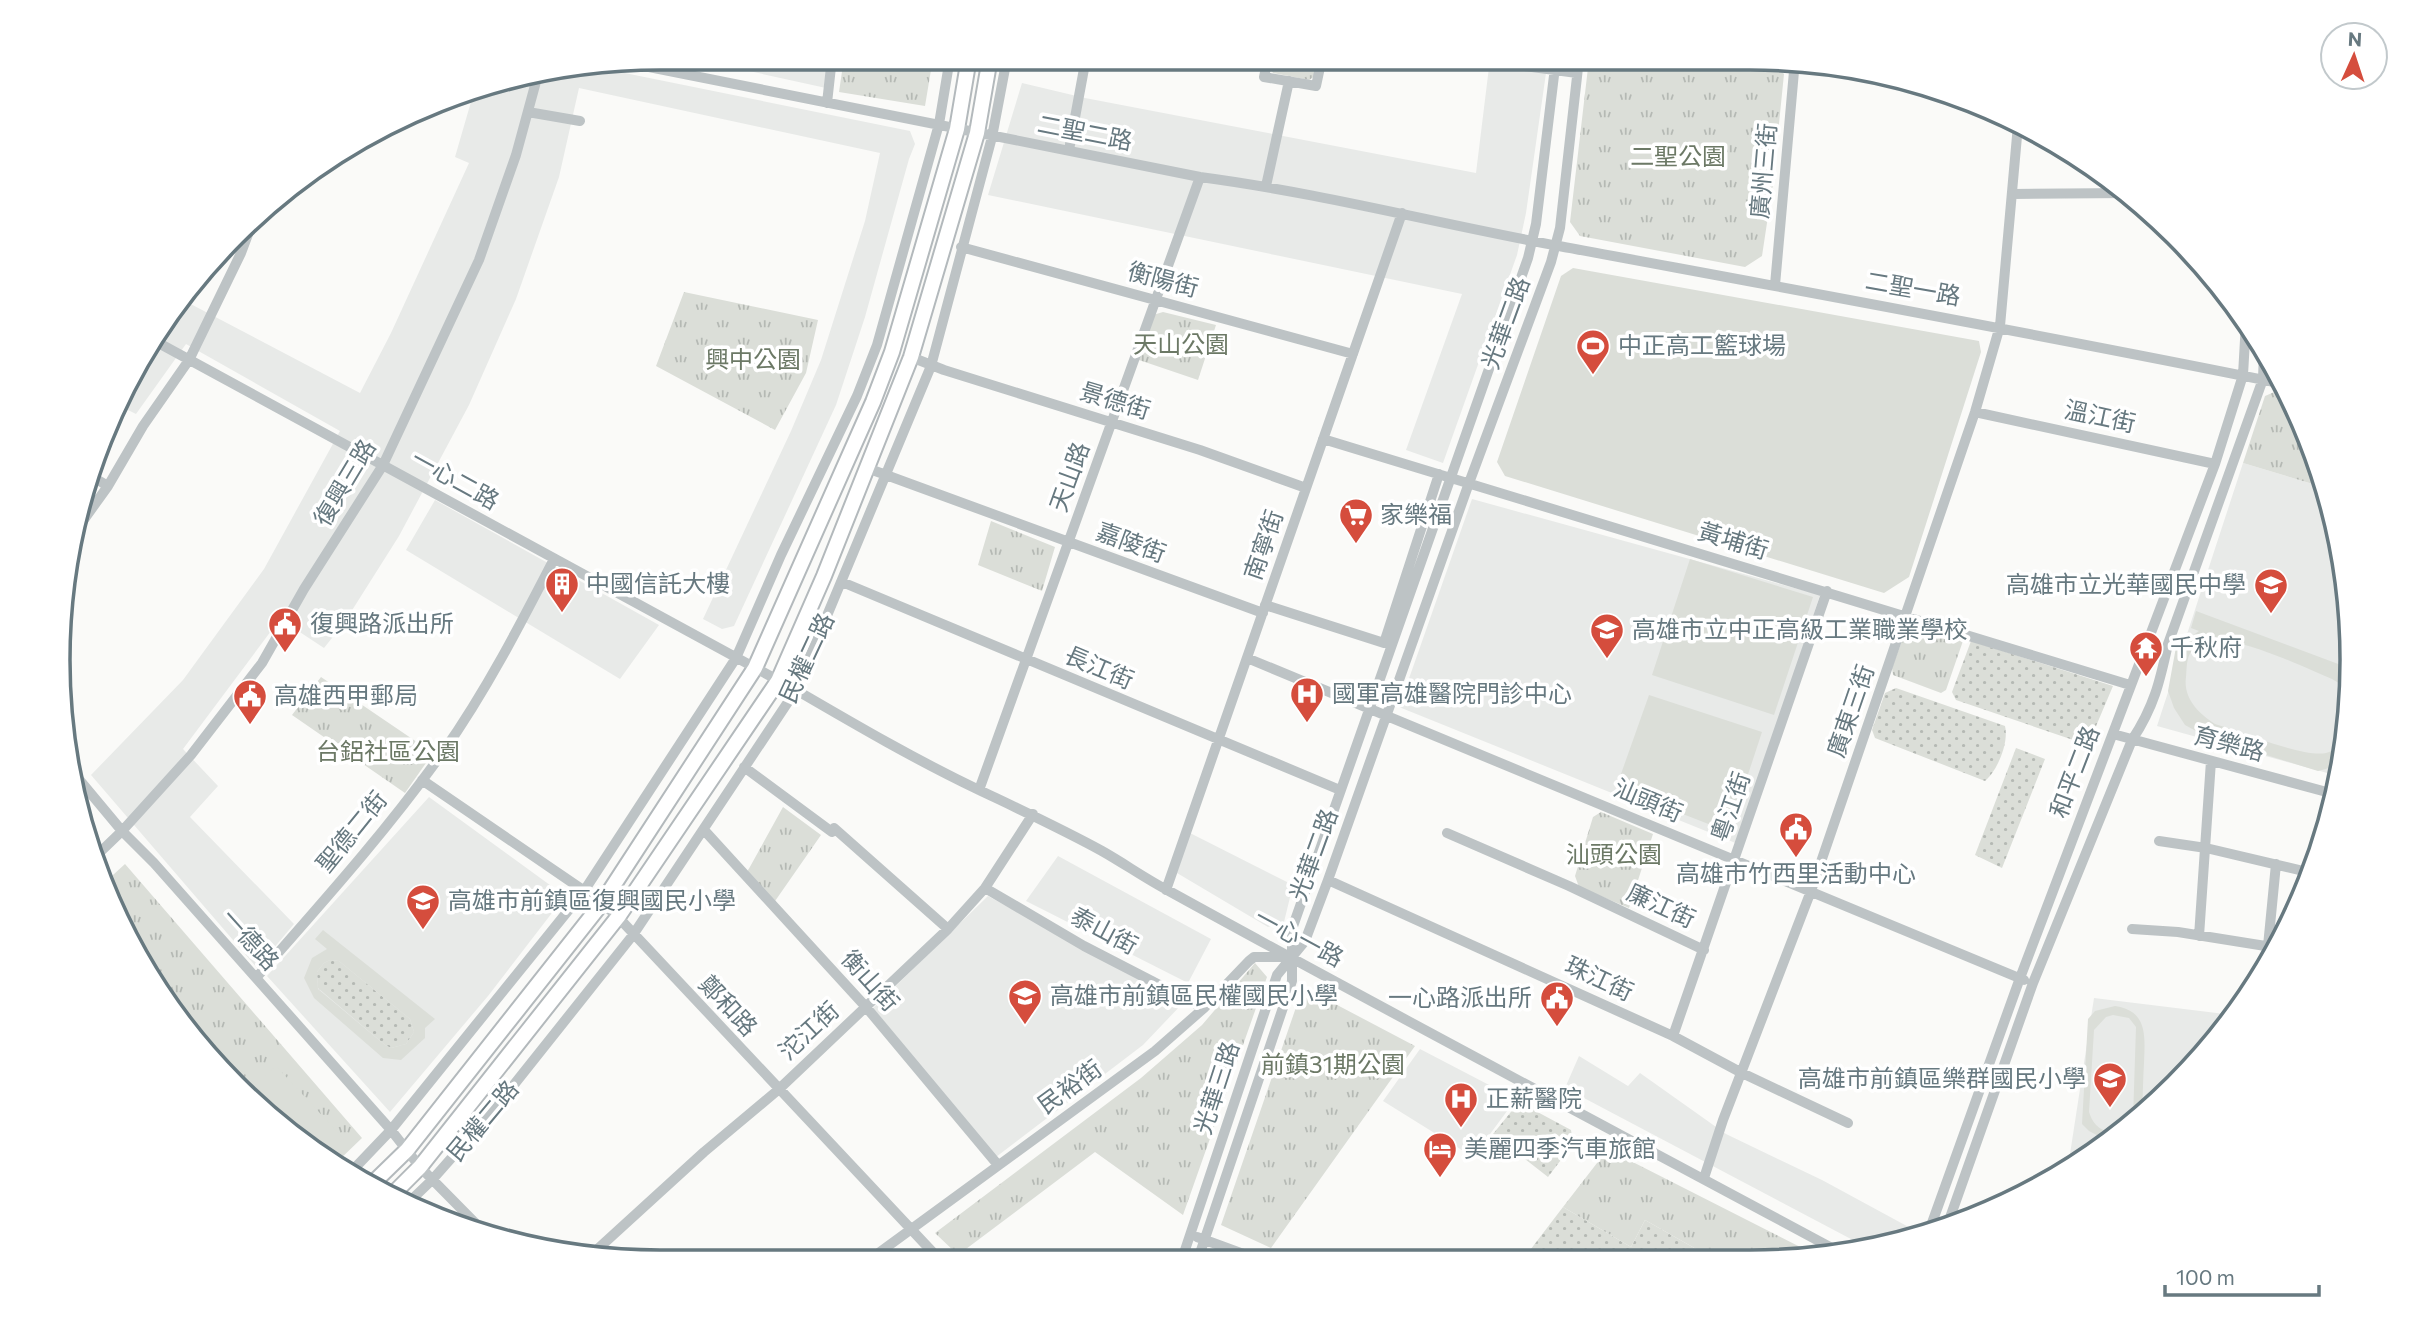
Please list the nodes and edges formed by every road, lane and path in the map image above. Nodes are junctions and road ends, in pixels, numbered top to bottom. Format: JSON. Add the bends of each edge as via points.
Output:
{"nodes":[{"id":1,"x":664,"y":70,"type":"edge"},
{"id":2,"x":831,"y":70,"type":"edge"},
{"id":3,"x":948,"y":70,"type":"edge"},
{"id":4,"x":968,"y":70,"type":"edge"},
{"id":5,"x":988,"y":70,"type":"edge"},
{"id":6,"x":1005,"y":70,"type":"edge"},
{"id":7,"x":1084,"y":70,"type":"edge"},
{"id":8,"x":1265,"y":70,"type":"edge"},
{"id":9,"x":1319,"y":70,"type":"edge"},
{"id":10,"x":1555,"y":70,"type":"edge"},
{"id":11,"x":1570,"y":70,"type":"edge"},
{"id":12,"x":1577,"y":70,"type":"edge"},
{"id":13,"x":1794,"y":72,"type":"edge"},
{"id":14,"x":1577,"y":73,"type":"junction"},
{"id":15,"x":1289,"y":81,"type":"junction"},
{"id":16,"x":536,"y":83,"type":"edge"},
{"id":17,"x":827,"y":103,"type":"junction"},
{"id":18,"x":528,"y":112,"type":"junction"},
{"id":19,"x":580,"y":121,"type":"dead end"},
{"id":20,"x":939,"y":124,"type":"junction"},
{"id":21,"x":957,"y":129,"type":"junction"},
{"id":22,"x":977,"y":133,"type":"junction"},
{"id":23,"x":2017,"y":134,"type":"edge"},
{"id":24,"x":992,"y":137,"type":"junction"},
{"id":25,"x":1069,"y":150,"type":"junction"},
{"id":26,"x":1200,"y":177,"type":"junction"},
{"id":27,"x":1266,"y":186,"type":"junction"},
{"id":28,"x":2110,"y":193,"type":"edge"},
{"id":29,"x":2013,"y":194,"type":"junction"},
{"id":30,"x":1402,"y":213,"type":"junction"},
{"id":31,"x":1533,"y":240,"type":"junction"},
{"id":32,"x":245,"y":241,"type":"edge"},
{"id":33,"x":1556,"y":246,"type":"junction"},
{"id":34,"x":961,"y":247,"type":"junction"},
{"id":35,"x":1775,"y":285,"type":"junction"},
{"id":36,"x":1156,"y":300,"type":"junction"},
{"id":37,"x":2000,"y":327,"type":"junction"},
{"id":38,"x":2245,"y":339,"type":"edge"},
{"id":39,"x":161,"y":345,"type":"edge"},
{"id":40,"x":1353,"y":354,"type":"junction"},
{"id":41,"x":911,"y":357,"type":"junction"},
{"id":42,"x":190,"y":360,"type":"junction"},
{"id":43,"x":931,"y":366,"type":"junction"},
{"id":44,"x":2263,"y":369,"type":"edge"},
{"id":45,"x":2243,"y":375,"type":"junction"},
{"id":46,"x":2263,"y":380,"type":"junction"},
{"id":47,"x":2270,"y":381,"type":"edge"},
{"id":48,"x":1975,"y":412,"type":"junction"},
{"id":49,"x":1112,"y":422,"type":"junction"},
{"id":50,"x":1323,"y":439,"type":"junction"},
{"id":51,"x":2215,"y":464,"type":"junction"},
{"id":52,"x":383,"y":465,"type":"junction"},
{"id":53,"x":867,"y":468,"type":"junction"},
{"id":54,"x":886,"y":475,"type":"junction"},
{"id":55,"x":1444,"y":475,"type":"junction"},
{"id":56,"x":98,"y":480,"type":"edge"},
{"id":57,"x":1469,"y":483,"type":"junction"},
{"id":58,"x":108,"y":486,"type":"junction"},
{"id":59,"x":1306,"y":488,"type":"junction"},
{"id":60,"x":89,"y":513,"type":"edge"},
{"id":61,"x":2192,"y":531,"type":"junction"},
{"id":62,"x":2208,"y":536,"type":"junction"},
{"id":63,"x":1068,"y":542,"type":"junction"},
{"id":64,"x":554,"y":559,"type":"junction"},
{"id":65,"x":842,"y":582,"type":"junction"},
{"id":66,"x":1412,"y":585,"type":"junction"},
{"id":67,"x":1430,"y":591,"type":"junction"},
{"id":68,"x":1827,"y":591,"type":"junction"},
{"id":69,"x":1264,"y":609,"type":"junction"},
{"id":70,"x":1907,"y":615,"type":"junction"},
{"id":71,"x":1384,"y":643,"type":"junction"},
{"id":72,"x":736,"y":658,"type":"junction"},
{"id":73,"x":1247,"y":658,"type":"junction"},
{"id":74,"x":1026,"y":660,"type":"junction"},
{"id":75,"x":755,"y":668,"type":"junction"},
{"id":76,"x":778,"y":681,"type":"junction"},
{"id":77,"x":2130,"y":685,"type":"junction"},
{"id":78,"x":796,"y":690,"type":"junction"},
{"id":79,"x":1366,"y":707,"type":"junction"},
{"id":80,"x":1386,"y":716,"type":"junction"},
{"id":81,"x":2113,"y":734,"type":"junction"},
{"id":82,"x":2132,"y":740,"type":"junction"},
{"id":83,"x":1218,"y":741,"type":"junction"},
{"id":84,"x":2211,"y":761,"type":"junction"},
{"id":85,"x":744,"y":767,"type":"junction"},
{"id":86,"x":422,"y":780,"type":"junction"},
{"id":87,"x":83,"y":784,"type":"edge"},
{"id":88,"x":979,"y":790,"type":"junction"},
{"id":89,"x":1340,"y":790,"type":"junction"},
{"id":90,"x":2325,"y":792,"type":"edge"},
{"id":91,"x":1033,"y":814,"type":"junction"},
{"id":92,"x":704,"y":830,"type":"junction"},
{"id":93,"x":122,"y":831,"type":"junction"},
{"id":94,"x":1447,"y":833,"type":"dead end"},
{"id":95,"x":2159,"y":841,"type":"dead end"},
{"id":96,"x":2206,"y":848,"type":"junction"},
{"id":97,"x":101,"y":851,"type":"edge"},
{"id":98,"x":1735,"y":860,"type":"junction"},
{"id":99,"x":2276,"y":864,"type":"junction"},
{"id":100,"x":2301,"y":870,"type":"edge"},
{"id":101,"x":1328,"y":880,"type":"junction"},
{"id":102,"x":985,"y":888,"type":"junction"},
{"id":103,"x":1166,"y":890,"type":"junction"},
{"id":104,"x":584,"y":891,"type":"junction"},
{"id":105,"x":1811,"y":891,"type":"junction"},
{"id":106,"x":602,"y":903,"type":"junction"},
{"id":107,"x":618,"y":917,"type":"junction"},
{"id":108,"x":948,"y":929,"type":"junction"},
{"id":109,"x":2132,"y":929,"type":"dead end"},
{"id":110,"x":2274,"y":931,"type":"edge"},
{"id":111,"x":633,"y":935,"type":"junction"},
{"id":112,"x":2199,"y":936,"type":"junction"},
{"id":113,"x":2266,"y":946,"type":"edge"},
{"id":114,"x":1704,"y":950,"type":"junction"},
{"id":115,"x":1292,"y":957,"type":"junction"},
{"id":116,"x":256,"y":978,"type":"junction"},
{"id":117,"x":2020,"y":978,"type":"junction"},
{"id":118,"x":2033,"y":984,"type":"junction"},
{"id":119,"x":866,"y":1007,"type":"junction"},
{"id":120,"x":1204,"y":1008,"type":"junction"},
{"id":121,"x":1673,"y":1036,"type":"junction"},
{"id":122,"x":1742,"y":1073,"type":"junction"},
{"id":123,"x":778,"y":1090,"type":"junction"},
{"id":124,"x":1848,"y":1122,"type":"dead end"},
{"id":125,"x":391,"y":1130,"type":"junction"},
{"id":126,"x":407,"y":1150,"type":"junction"},
{"id":127,"x":357,"y":1166,"type":"edge"},
{"id":128,"x":998,"y":1166,"type":"junction"},
{"id":129,"x":420,"y":1167,"type":"junction"},
{"id":130,"x":378,"y":1178,"type":"edge"},
{"id":131,"x":1704,"y":1178,"type":"junction"},
{"id":132,"x":432,"y":1180,"type":"junction"},
{"id":133,"x":398,"y":1188,"type":"edge"},
{"id":134,"x":415,"y":1196,"type":"edge"},
{"id":135,"x":1951,"y":1215,"type":"edge"},
{"id":136,"x":471,"y":1219,"type":"edge"},
{"id":137,"x":1933,"y":1221,"type":"edge"},
{"id":138,"x":912,"y":1230,"type":"junction"},
{"id":139,"x":1190,"y":1235,"type":"junction"},
{"id":140,"x":1204,"y":1240,"type":"junction"},
{"id":141,"x":1827,"y":1245,"type":"edge"},
{"id":142,"x":600,"y":1247,"type":"edge"},
{"id":143,"x":883,"y":1250,"type":"edge"},
{"id":144,"x":931,"y":1250,"type":"edge"},
{"id":145,"x":1185,"y":1250,"type":"edge"},
{"id":146,"x":1201,"y":1250,"type":"edge"},
{"id":147,"x":1232,"y":1250,"type":"edge"}],
"edges":[{"from":1,"to":17,"type":"street","name":"二聖二路"},
{"from":2,"to":17,"type":"street"},
{"from":3,"to":20,"type":"street"},
{"from":4,"to":21,"type":"main road","name":"民權二路"},
{"from":5,"to":22,"type":"main road","name":"民權二路"},
{"from":6,"to":24,"type":"street","name":"民權二路"},
{"from":7,"to":25,"type":"street"},
{"from":8,"to":15,"type":"street","via":[[1264,77]]},
{"from":9,"to":15,"type":"street","via":[[1316,86]]},
{"from":10,"to":31,"type":"street","name":"光華二路"},
{"from":11,"to":14,"type":"street"},
{"from":12,"to":14,"type":"street","name":"光華二路"},
{"from":13,"to":35,"type":"street","name":"廣州三街"},
{"from":14,"to":33,"type":"street","name":"光華二路"},
{"from":15,"to":27,"type":"street"},
{"from":16,"to":18,"type":"street","name":"復興三路"},
{"from":17,"to":20,"type":"street","name":"二聖二路"},
{"from":18,"to":19,"type":"street"},
{"from":18,"to":52,"type":"street","name":"復興三路","via":[[479,260]]},
{"from":20,"to":21,"type":"street","name":"二聖二路"},
{"from":20,"to":72,"type":"street","via":[[877,345]]},
{"from":21,"to":22,"type":"street","name":"二聖二路"},
{"from":21,"to":75,"type":"main road","name":"民權二路","via":[[892,352]]},
{"from":22,"to":24,"type":"street","name":"二聖二路"},
{"from":22,"to":41,"type":"main road","name":"民權二路"},
{"from":23,"to":29,"type":"street","name":"廣東三街"},
{"from":24,"to":25,"type":"street","name":"二聖二路"},
{"from":24,"to":34,"type":"street","name":"民權二路"},
{"from":25,"to":26,"type":"street","name":"二聖二路"},
{"from":26,"to":27,"type":"street","name":"二聖二路"},
{"from":26,"to":36,"type":"street","name":"天山路"},
{"from":27,"to":30,"type":"street","name":"二聖二路"},
{"from":28,"to":29,"type":"street"},
{"from":29,"to":37,"type":"street","name":"廣東三街"},
{"from":30,"to":31,"type":"street","name":"二聖二路"},
{"from":30,"to":40,"type":"street","name":"南寧街"},
{"from":31,"to":33,"type":"street","name":"二聖一路"},
{"from":31,"to":55,"type":"street","name":"光華二路"},
{"from":32,"to":42,"type":"street"},
{"from":33,"to":35,"type":"street","name":"二聖一路"},
{"from":33,"to":57,"type":"street","name":"光華二路"},
{"from":34,"to":36,"type":"street","name":"衡陽街"},
{"from":34,"to":43,"type":"street","name":"民權二路"},
{"from":35,"to":37,"type":"street","name":"二聖一路"},
{"from":36,"to":40,"type":"street","name":"衡陽街"},
{"from":36,"to":49,"type":"street","name":"天山路"},
{"from":37,"to":45,"type":"street","name":"二聖一路"},
{"from":37,"to":48,"type":"street","name":"廣東三街"},
{"from":38,"to":45,"type":"street","name":"和平二路"},
{"from":39,"to":42,"type":"street","name":"一心二路"},
{"from":40,"to":50,"type":"street","name":"南寧街"},
{"from":41,"to":43,"type":"street","name":"景德街"},
{"from":41,"to":53,"type":"main road","name":"民權二路"},
{"from":42,"to":52,"type":"street","name":"一心二路"},
{"from":42,"to":58,"type":"street"},
{"from":43,"to":49,"type":"street","name":"景德街"},
{"from":43,"to":54,"type":"street","name":"民權二路"},
{"from":44,"to":46,"type":"street","name":"和平二路"},
{"from":45,"to":46,"type":"street","name":"二聖一路"},
{"from":45,"to":51,"type":"street","name":"和平二路"},
{"from":46,"to":47,"type":"street","name":"二聖一路"},
{"from":46,"to":62,"type":"street","name":"和平二路"},
{"from":48,"to":51,"type":"street","name":"溫江街"},
{"from":48,"to":70,"type":"street","name":"廣東三街"},
{"from":49,"to":59,"type":"street","name":"景德街"},
{"from":49,"to":63,"type":"street","name":"天山路"},
{"from":50,"to":55,"type":"street","name":"黃埔街"},
{"from":50,"to":59,"type":"street","name":"南寧街"},
{"from":51,"to":61,"type":"street","name":"和平二路"},
{"from":52,"to":64,"type":"street","name":"一心二路"},
{"from":52,"to":93,"type":"street","name":"復興三路","via":[[262,663],[191,755]]},
{"from":53,"to":54,"type":"street","name":"嘉陵街"},
{"from":53,"to":76,"type":"main road","name":"民權二路"},
{"from":54,"to":63,"type":"street","name":"嘉陵街"},
{"from":54,"to":65,"type":"street","name":"民權二路"},
{"from":55,"to":57,"type":"street","name":"黃埔街"},
{"from":55,"to":66,"type":"street","name":"光華二路"},
{"from":55,"to":71,"type":"street"},
{"from":56,"to":58,"type":"street"},
{"from":57,"to":67,"type":"street","name":"光華二路"},
{"from":57,"to":68,"type":"street","name":"黃埔街"},
{"from":58,"to":60,"type":"street"},
{"from":59,"to":69,"type":"street","name":"南寧街"},
{"from":61,"to":62,"type":"street"},
{"from":61,"to":77,"type":"street","name":"和平二路"},
{"from":62,"to":82,"type":"street","name":"和平二路","via":[[2168,644],[2153,705]]},
{"from":63,"to":69,"type":"street","name":"嘉陵街"},
{"from":63,"to":74,"type":"street","name":"天山路"},
{"from":64,"to":72,"type":"street","name":"一心二路"},
{"from":64,"to":86,"type":"street","name":"聖德二街","via":[[495,672]]},
{"from":65,"to":74,"type":"street","name":"長江街"},
{"from":65,"to":78,"type":"street","name":"民權二路"},
{"from":66,"to":67,"type":"street"},
{"from":66,"to":79,"type":"street","name":"光華二路"},
{"from":67,"to":80,"type":"street","name":"光華二路"},
{"from":68,"to":70,"type":"street","name":"黃埔街"},
{"from":68,"to":98,"type":"street","name":"粵江街"},
{"from":69,"to":71,"type":"street","name":"嘉陵街"},
{"from":69,"to":73,"type":"street","name":"南寧街"},
{"from":70,"to":77,"type":"street","name":"黃埔街"},
{"from":70,"to":105,"type":"street","name":"廣東三街"},
{"from":71,"to":79,"type":"street"},
{"from":72,"to":75,"type":"street","name":"一心一路"},
{"from":72,"to":104,"type":"street"},
{"from":73,"to":79,"type":"street","name":"汕頭街"},
{"from":73,"to":83,"type":"street","name":"南寧街"},
{"from":74,"to":83,"type":"street","name":"長江街"},
{"from":74,"to":88,"type":"street","name":"天山路"},
{"from":75,"to":76,"type":"street","name":"一心一路"},
{"from":75,"to":106,"type":"main road","name":"民權二路"},
{"from":76,"to":78,"type":"street","name":"一心一路"},
{"from":76,"to":107,"type":"main road","name":"民權二路"},
{"from":77,"to":81,"type":"street","name":"和平二路"},
{"from":78,"to":85,"type":"street","name":"民權二路"},
{"from":78,"to":88,"type":"street","name":"一心一路"},
{"from":79,"to":80,"type":"street","name":"汕頭街"},
{"from":79,"to":89,"type":"street","name":"光華二路"},
{"from":80,"to":98,"type":"street","name":"汕頭街"},
{"from":80,"to":101,"type":"street","name":"光華二路"},
{"from":81,"to":82,"type":"street","name":"育樂路"},
{"from":81,"to":117,"type":"street","name":"和平二路"},
{"from":82,"to":84,"type":"street","name":"育樂路"},
{"from":82,"to":118,"type":"street","name":"和平二路"},
{"from":83,"to":89,"type":"street","name":"長江街"},
{"from":83,"to":103,"type":"street","name":"南寧街"},
{"from":84,"to":90,"type":"street","name":"育樂路"},
{"from":84,"to":96,"type":"street"},
{"from":85,"to":92,"type":"street","name":"民權二路"},
{"from":85,"to":108,"type":"street","via":[[833,830]]},
{"from":86,"to":104,"type":"street","name":"鄭和路"},
{"from":86,"to":116,"type":"street","name":"聖德二街"},
{"from":87,"to":93,"type":"street","name":"一德路"},
{"from":88,"to":91,"type":"street","name":"一心一路"},
{"from":89,"to":115,"type":"street","name":"光華二路","via":[[1292,929]]},
{"from":91,"to":102,"type":"street","name":"沱江街"},
{"from":91,"to":103,"type":"street","name":"一心一路"},
{"from":92,"to":111,"type":"street","name":"民權二路"},
{"from":92,"to":119,"type":"street","name":"衡山街"},
{"from":93,"to":97,"type":"street","name":"復興三路"},
{"from":93,"to":116,"type":"street","name":"一德路"},
{"from":94,"to":114,"type":"street","name":"廉江街"},
{"from":95,"to":96,"type":"street"},
{"from":96,"to":99,"type":"street"},
{"from":96,"to":112,"type":"street"},
{"from":98,"to":105,"type":"street","name":"汕頭街"},
{"from":98,"to":114,"type":"street","name":"粵江街"},
{"from":99,"to":100,"type":"street"},
{"from":99,"to":110,"type":"street"},
{"from":101,"to":115,"type":"street","name":"光華二路","via":[[1305,941]]},
{"from":101,"to":121,"type":"street","name":"珠江街"},
{"from":102,"to":108,"type":"street","name":"沱江街"},
{"from":102,"to":120,"type":"street","name":"泰山街"},
{"from":103,"to":115,"type":"street","name":"一心一路"},
{"from":104,"to":106,"type":"street","name":"鄭和路"},
{"from":104,"to":125,"type":"street"},
{"from":105,"to":117,"type":"street","name":"汕頭街"},
{"from":105,"to":122,"type":"street","name":"廣東三街"},
{"from":106,"to":107,"type":"street","name":"鄭和路"},
{"from":106,"to":126,"type":"main road","name":"民權二路"},
{"from":107,"to":111,"type":"street","name":"鄭和路"},
{"from":107,"to":129,"type":"main road","name":"民權二路"},
{"from":108,"to":119,"type":"street","name":"沱江街"},
{"from":109,"to":112,"type":"street"},
{"from":111,"to":123,"type":"street","name":"鄭和路"},
{"from":111,"to":132,"type":"street","name":"民權二路","via":[[502,1101]]},
{"from":112,"to":113,"type":"street"},
{"from":114,"to":121,"type":"street","name":"粵江街"},
{"from":115,"to":120,"type":"street","name":"民裕街","via":[[1252,959]]},
{"from":115,"to":131,"type":"street","name":"一心一路"},
{"from":115,"to":139,"type":"street","name":"光華三路","via":[[1277,975]]},
{"from":115,"to":140,"type":"street","name":"光華三路","via":[[1292,981]]},
{"from":116,"to":125,"type":"street","name":"一德路"},
{"from":117,"to":118,"type":"street","name":"汕頭街"},
{"from":117,"to":137,"type":"street","name":"和平二路"},
{"from":118,"to":135,"type":"street","name":"和平二路"},
{"from":119,"to":123,"type":"street","name":"沱江街"},
{"from":119,"to":128,"type":"street","name":"衡山街"},
{"from":120,"to":128,"type":"street","name":"民裕街","via":[[1155,1051]]},
{"from":121,"to":122,"type":"street","name":"珠江街"},
{"from":122,"to":124,"type":"street","name":"珠江街"},
{"from":122,"to":131,"type":"street","name":"廣東三街"},
{"from":123,"to":138,"type":"street","name":"鄭和路"},
{"from":123,"to":142,"type":"street","name":"沱江街"},
{"from":125,"to":126,"type":"street","name":"一德路"},
{"from":125,"to":127,"type":"street"},
{"from":126,"to":129,"type":"street","name":"一德路"},
{"from":126,"to":130,"type":"main road","name":"民權二路"},
{"from":128,"to":138,"type":"street","name":"民裕街"},
{"from":129,"to":132,"type":"street","name":"一德路"},
{"from":129,"to":133,"type":"main road","name":"民權二路"},
{"from":131,"to":141,"type":"street","name":"一心一路"},
{"from":132,"to":134,"type":"street","name":"民權二路"},
{"from":132,"to":136,"type":"street","name":"一德路"},
{"from":138,"to":143,"type":"street","name":"民裕街"},
{"from":138,"to":144,"type":"street","name":"鄭和路"},
{"from":139,"to":140,"type":"street"},
{"from":139,"to":145,"type":"street","name":"光華三路"},
{"from":140,"to":146,"type":"street","name":"光華三路"},
{"from":140,"to":147,"type":"street"}]}
